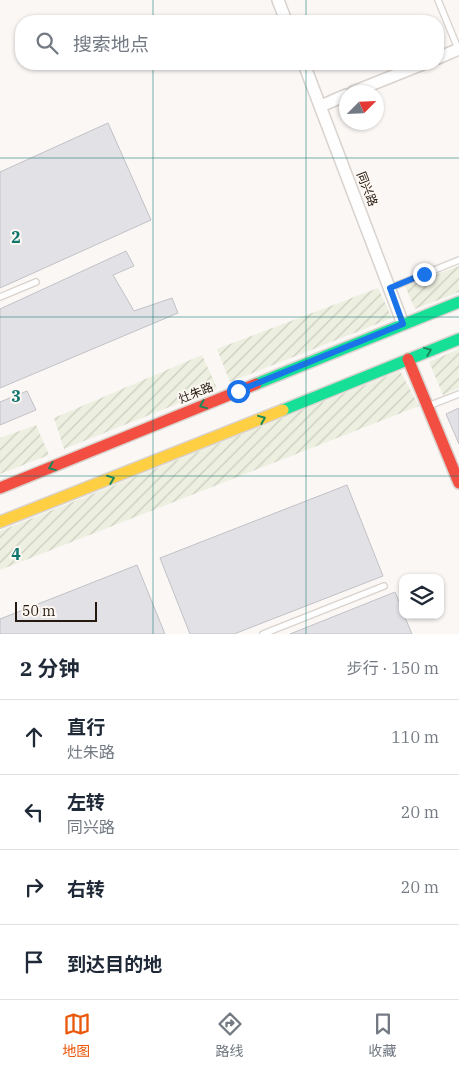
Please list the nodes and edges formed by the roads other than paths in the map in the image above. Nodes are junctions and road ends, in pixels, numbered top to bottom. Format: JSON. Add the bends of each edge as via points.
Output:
{"nodes":[{"id":1,"x":278,"y":0,"type":"edge"},
{"id":2,"x":438,"y":0,"type":"edge"},
{"id":3,"x":284,"y":15,"type":"edge"},
{"id":4,"x":459,"y":50,"type":"edge"},
{"id":5,"x":444,"y":56,"type":"edge"},
{"id":6,"x":306,"y":70,"type":"edge"},
{"id":7,"x":408,"y":70,"type":"edge"},
{"id":8,"x":370,"y":85,"type":"edge"},
{"id":9,"x":339,"y":98,"type":"edge"},
{"id":10,"x":320,"y":106,"type":"junction"},
{"id":11,"x":459,"y":260,"type":"edge"},
{"id":12,"x":36,"y":282,"type":"dead end"},
{"id":13,"x":390,"y":288,"type":"junction"},
{"id":14,"x":0,"y":297,"type":"edge"},
{"id":15,"x":459,"y":302,"type":"edge"},
{"id":16,"x":403,"y":324,"type":"junction"},
{"id":17,"x":459,"y":339,"type":"edge"},
{"id":18,"x":408,"y":359,"type":"junction"},
{"id":19,"x":459,"y":394,"type":"edge"},
{"id":20,"x":428,"y":406,"type":"junction"},
{"id":21,"x":459,"y":482,"type":"edge"},
{"id":22,"x":0,"y":488,"type":"edge"},
{"id":23,"x":0,"y":522,"type":"edge"},
{"id":24,"x":384,"y":586,"type":"dead end"},
{"id":25,"x":263,"y":634,"type":"edge"}],
"edges":[{"from":1,"to":3,"type":"street"},
{"from":2,"to":4,"type":"lane"},
{"from":4,"to":5,"type":"street"},
{"from":6,"to":10,"type":"street","name":"同兴路"},
{"from":7,"to":8,"type":"street"},
{"from":9,"to":10,"type":"street"},
{"from":10,"to":13,"type":"street","name":"同兴路"},
{"from":11,"to":13,"type":"lane"},
{"from":12,"to":14,"type":"lane"},
{"from":13,"to":16,"type":"street","name":"同兴路"},
{"from":15,"to":16,"type":"main road","name":"灶朱路"},
{"from":16,"to":22,"type":"main road","name":"灶朱路","one_way":true},
{"from":18,"to":17,"type":"main road","one_way":true},
{"from":18,"to":20,"type":"main road"},
{"from":23,"to":18,"type":"main road","one_way":true},
{"from":19,"to":20,"type":"lane"},
{"from":20,"to":21,"type":"main road"},
{"from":24,"to":25,"type":"lane"}]}
